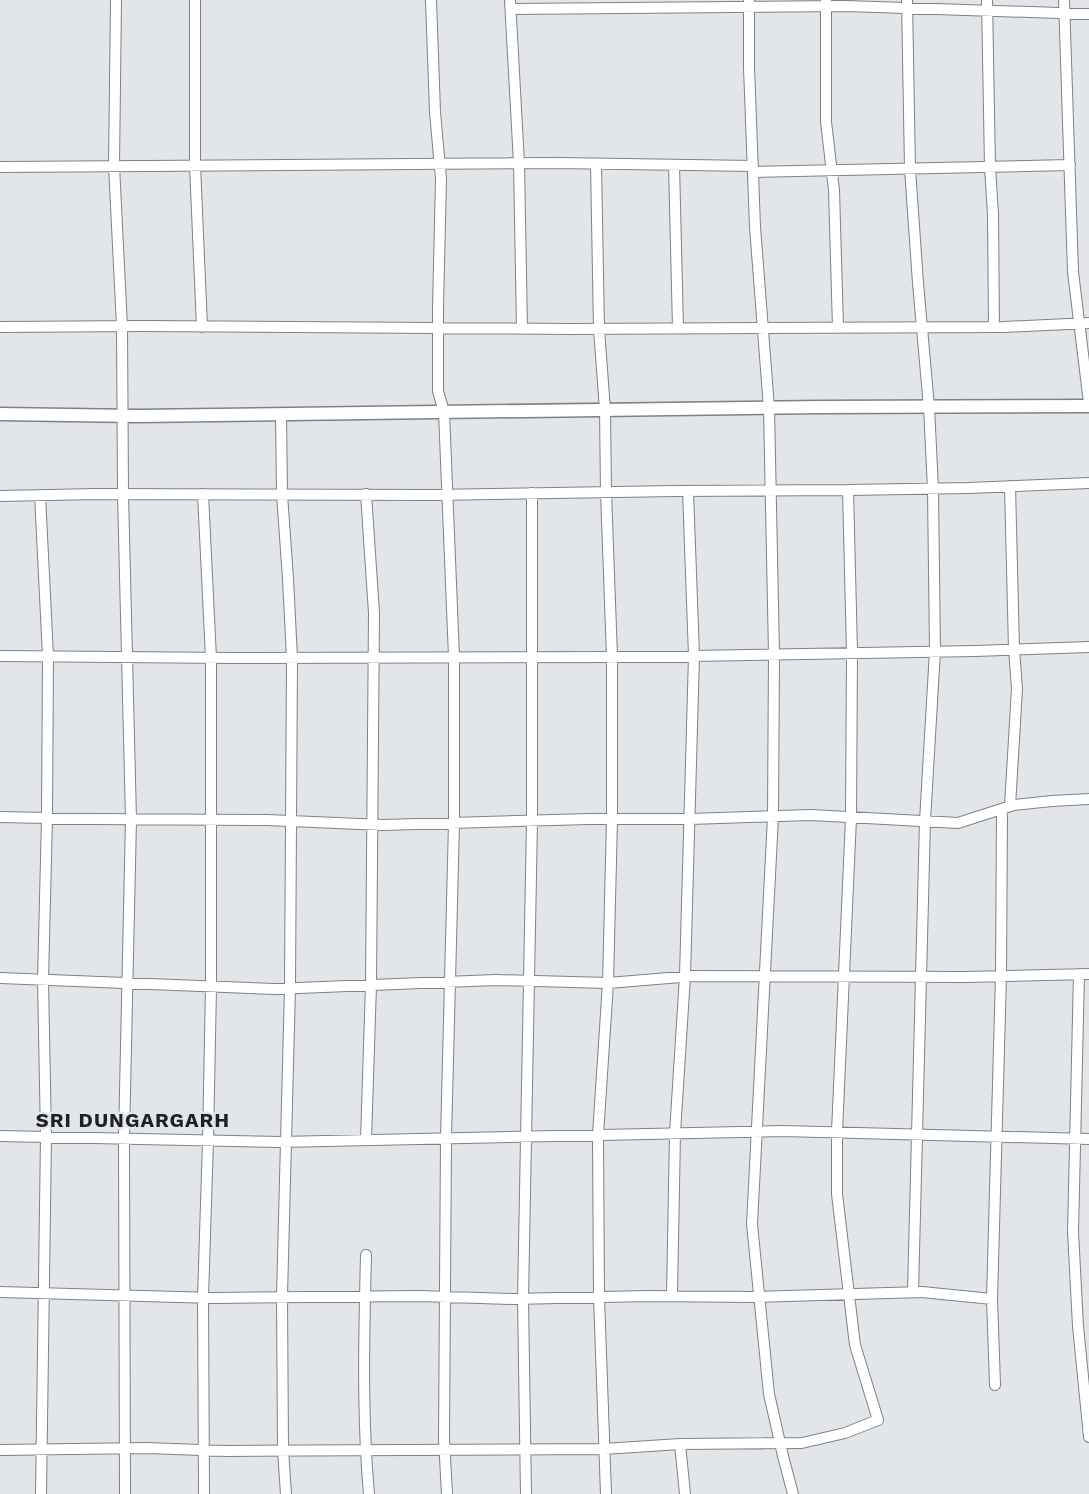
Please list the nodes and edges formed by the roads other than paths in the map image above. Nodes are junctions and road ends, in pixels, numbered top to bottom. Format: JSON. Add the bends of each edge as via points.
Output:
{"nodes":[{"id":1,"x":116,"y":0,"type":"edge"},
{"id":2,"x":195,"y":0,"type":"edge"},
{"id":3,"x":431,"y":0,"type":"edge"},
{"id":4,"x":987,"y":0,"type":"edge"},
{"id":5,"x":1064,"y":0,"type":"edge"},
{"id":6,"x":826,"y":3,"type":"edge"},
{"id":7,"x":511,"y":4,"type":"edge"},
{"id":8,"x":666,"y":4,"type":"edge"},
{"id":9,"x":749,"y":4,"type":"edge"},
{"id":10,"x":907,"y":4,"type":"edge"},
{"id":11,"x":988,"y":11,"type":"junction"},
{"id":12,"x":1065,"y":13,"type":"junction"},
{"id":13,"x":1089,"y":14,"type":"edge"},
{"id":14,"x":519,"y":163,"type":"junction"},
{"id":15,"x":439,"y":164,"type":"junction"},
{"id":16,"x":596,"y":164,"type":"junction"},
{"id":17,"x":196,"y":165,"type":"junction"},
{"id":18,"x":674,"y":165,"type":"junction"},
{"id":19,"x":1070,"y":165,"type":"junction"},
{"id":20,"x":114,"y":166,"type":"junction"},
{"id":21,"x":0,"y":167,"type":"edge"},
{"id":22,"x":990,"y":167,"type":"junction"},
{"id":23,"x":753,"y":169,"type":"junction"},
{"id":24,"x":910,"y":169,"type":"junction"},
{"id":25,"x":832,"y":170,"type":"junction"},
{"id":26,"x":1084,"y":323,"type":"edge"},
{"id":27,"x":122,"y":326,"type":"junction"},
{"id":28,"x":0,"y":327,"type":"edge"},
{"id":29,"x":202,"y":327,"type":"junction"},
{"id":30,"x":922,"y":327,"type":"junction"},
{"id":31,"x":994,"y":327,"type":"junction"},
{"id":32,"x":438,"y":328,"type":"junction"},
{"id":33,"x":522,"y":328,"type":"junction"},
{"id":34,"x":678,"y":328,"type":"junction"},
{"id":35,"x":763,"y":328,"type":"junction"},
{"id":36,"x":838,"y":328,"type":"junction"},
{"id":37,"x":599,"y":329,"type":"junction"},
{"id":38,"x":1089,"y":405,"type":"edge"},
{"id":39,"x":929,"y":407,"type":"junction"},
{"id":40,"x":769,"y":408,"type":"junction"},
{"id":41,"x":606,"y":410,"type":"junction"},
{"id":42,"x":444,"y":412,"type":"junction"},
{"id":43,"x":0,"y":414,"type":"edge"},
{"id":44,"x":281,"y":414,"type":"junction"},
{"id":45,"x":123,"y":416,"type":"junction"},
{"id":46,"x":1089,"y":483,"type":"edge"},
{"id":47,"x":1010,"y":486,"type":"junction"},
{"id":48,"x":933,"y":489,"type":"junction"},
{"id":49,"x":771,"y":490,"type":"junction"},
{"id":50,"x":848,"y":490,"type":"junction"},
{"id":51,"x":688,"y":491,"type":"junction"},
{"id":52,"x":606,"y":492,"type":"junction"},
{"id":53,"x":532,"y":493,"type":"junction"},
{"id":54,"x":124,"y":494,"type":"junction"},
{"id":55,"x":203,"y":494,"type":"junction"},
{"id":56,"x":282,"y":494,"type":"junction"},
{"id":57,"x":366,"y":494,"type":"junction"},
{"id":58,"x":448,"y":494,"type":"junction"},
{"id":59,"x":40,"y":495,"type":"junction"},
{"id":60,"x":0,"y":496,"type":"edge"},
{"id":61,"x":1089,"y":647,"type":"edge"},
{"id":62,"x":1014,"y":650,"type":"junction"},
{"id":63,"x":935,"y":651,"type":"junction"},
{"id":64,"x":852,"y":652,"type":"junction"},
{"id":65,"x":774,"y":654,"type":"junction"},
{"id":66,"x":0,"y":656,"type":"edge"},
{"id":67,"x":48,"y":656,"type":"junction"},
{"id":68,"x":694,"y":656,"type":"junction"},
{"id":69,"x":128,"y":657,"type":"junction"},
{"id":70,"x":373,"y":657,"type":"junction"},
{"id":71,"x":454,"y":657,"type":"junction"},
{"id":72,"x":532,"y":657,"type":"junction"},
{"id":73,"x":211,"y":658,"type":"junction"},
{"id":74,"x":292,"y":658,"type":"junction"},
{"id":75,"x":612,"y":658,"type":"junction"},
{"id":76,"x":1089,"y":799,"type":"edge"},
{"id":77,"x":1006,"y":808,"type":"junction"},
{"id":78,"x":0,"y":817,"type":"edge"},
{"id":79,"x":773,"y":817,"type":"junction"},
{"id":80,"x":47,"y":818,"type":"junction"},
{"id":81,"x":851,"y":818,"type":"junction"},
{"id":82,"x":131,"y":819,"type":"junction"},
{"id":83,"x":612,"y":819,"type":"junction"},
{"id":84,"x":211,"y":820,"type":"junction"},
{"id":85,"x":690,"y":820,"type":"junction"},
{"id":86,"x":291,"y":821,"type":"junction"},
{"id":87,"x":532,"y":821,"type":"junction"},
{"id":88,"x":925,"y":821,"type":"junction"},
{"id":89,"x":454,"y":823,"type":"junction"},
{"id":90,"x":373,"y":824,"type":"junction"},
{"id":91,"x":1084,"y":974,"type":"edge"},
{"id":92,"x":685,"y":976,"type":"junction"},
{"id":93,"x":765,"y":976,"type":"junction"},
{"id":94,"x":1001,"y":976,"type":"junction"},
{"id":95,"x":843,"y":977,"type":"junction"},
{"id":96,"x":921,"y":977,"type":"junction"},
{"id":97,"x":0,"y":978,"type":"edge"},
{"id":98,"x":43,"y":980,"type":"junction"},
{"id":99,"x":528,"y":981,"type":"junction"},
{"id":100,"x":451,"y":982,"type":"junction"},
{"id":101,"x":128,"y":983,"type":"junction"},
{"id":102,"x":608,"y":983,"type":"junction"},
{"id":103,"x":212,"y":986,"type":"junction"},
{"id":104,"x":371,"y":986,"type":"junction"},
{"id":105,"x":290,"y":988,"type":"junction"},
{"id":106,"x":756,"y":1132,"type":"junction"},
{"id":107,"x":837,"y":1132,"type":"junction"},
{"id":108,"x":675,"y":1133,"type":"junction"},
{"id":109,"x":917,"y":1134,"type":"junction"},
{"id":110,"x":598,"y":1135,"type":"junction"},
{"id":111,"x":0,"y":1136,"type":"edge"},
{"id":112,"x":996,"y":1136,"type":"junction"},
{"id":113,"x":46,"y":1137,"type":"junction"},
{"id":114,"x":526,"y":1137,"type":"junction"},
{"id":115,"x":124,"y":1138,"type":"junction"},
{"id":116,"x":1076,"y":1138,"type":"junction"},
{"id":117,"x":1089,"y":1138,"type":"edge"},
{"id":118,"x":446,"y":1139,"type":"junction"},
{"id":119,"x":208,"y":1140,"type":"junction"},
{"id":120,"x":366,"y":1140,"type":"junction"},
{"id":121,"x":286,"y":1142,"type":"junction"},
{"id":122,"x":366,"y":1255,"type":"dead end"},
{"id":123,"x":0,"y":1292,"type":"edge"},
{"id":124,"x":913,"y":1292,"type":"junction"},
{"id":125,"x":43,"y":1294,"type":"junction"},
{"id":126,"x":849,"y":1294,"type":"junction"},
{"id":127,"x":123,"y":1296,"type":"junction"},
{"id":128,"x":282,"y":1296,"type":"junction"},
{"id":129,"x":365,"y":1296,"type":"junction"},
{"id":130,"x":672,"y":1296,"type":"junction"},
{"id":131,"x":446,"y":1297,"type":"junction"},
{"id":132,"x":599,"y":1297,"type":"junction"},
{"id":133,"x":759,"y":1297,"type":"junction"},
{"id":134,"x":203,"y":1298,"type":"junction"},
{"id":135,"x":524,"y":1299,"type":"junction"},
{"id":136,"x":992,"y":1299,"type":"junction"},
{"id":137,"x":995,"y":1385,"type":"dead end"},
{"id":138,"x":1089,"y":1437,"type":"edge"},
{"id":139,"x":780,"y":1442,"type":"junction"},
{"id":140,"x":680,"y":1444,"type":"junction"},
{"id":141,"x":125,"y":1449,"type":"junction"},
{"id":142,"x":526,"y":1449,"type":"junction"},
{"id":143,"x":604,"y":1449,"type":"junction"},
{"id":144,"x":0,"y":1450,"type":"edge"},
{"id":145,"x":42,"y":1450,"type":"junction"},
{"id":146,"x":203,"y":1450,"type":"junction"},
{"id":147,"x":283,"y":1450,"type":"junction"},
{"id":148,"x":366,"y":1450,"type":"junction"},
{"id":149,"x":444,"y":1450,"type":"junction"},
{"id":150,"x":41,"y":1494,"type":"edge"},
{"id":151,"x":125,"y":1494,"type":"edge"},
{"id":152,"x":204,"y":1494,"type":"edge"},
{"id":153,"x":286,"y":1494,"type":"edge"},
{"id":154,"x":369,"y":1494,"type":"edge"},
{"id":155,"x":447,"y":1494,"type":"edge"},
{"id":156,"x":526,"y":1494,"type":"edge"},
{"id":157,"x":606,"y":1494,"type":"edge"},
{"id":158,"x":685,"y":1494,"type":"edge"},
{"id":159,"x":794,"y":1494,"type":"edge"}],
"edges":[{"from":1,"to":20,"type":"street"},
{"from":2,"to":17,"type":"street"},
{"from":3,"to":15,"type":"street"},
{"from":4,"to":11,"type":"street"},
{"from":5,"to":12,"type":"street"},
{"from":6,"to":9,"type":"street"},
{"from":6,"to":10,"type":"street"},
{"from":6,"to":25,"type":"street","via":[[826,122]]},
{"from":7,"to":8,"type":"street"},
{"from":7,"to":14,"type":"street"},
{"from":8,"to":9,"type":"street"},
{"from":9,"to":23,"type":"street"},
{"from":10,"to":11,"type":"street"},
{"from":10,"to":24,"type":"street"},
{"from":11,"to":12,"type":"street"},
{"from":11,"to":22,"type":"street"},
{"from":12,"to":13,"type":"street"},
{"from":12,"to":19,"type":"street"},
{"from":14,"to":15,"type":"street"},
{"from":14,"to":16,"type":"street"},
{"from":14,"to":33,"type":"street"},
{"from":15,"to":17,"type":"street"},
{"from":15,"to":32,"type":"street"},
{"from":16,"to":18,"type":"street"},
{"from":16,"to":37,"type":"street"},
{"from":17,"to":20,"type":"street"},
{"from":17,"to":29,"type":"street"},
{"from":18,"to":23,"type":"street"},
{"from":18,"to":34,"type":"street"},
{"from":19,"to":22,"type":"street"},
{"from":19,"to":26,"type":"street","via":[[1073,272]]},
{"from":20,"to":21,"type":"street"},
{"from":20,"to":27,"type":"street"},
{"from":22,"to":24,"type":"street"},
{"from":22,"to":31,"type":"street"},
{"from":23,"to":25,"type":"street"},
{"from":23,"to":35,"type":"street"},
{"from":24,"to":25,"type":"street"},
{"from":24,"to":30,"type":"street"},
{"from":25,"to":36,"type":"street"},
{"from":26,"to":31,"type":"street"},
{"from":26,"to":38,"type":"street"},
{"from":27,"to":28,"type":"street"},
{"from":27,"to":29,"type":"street"},
{"from":27,"to":45,"type":"street"},
{"from":29,"to":32,"type":"street"},
{"from":30,"to":31,"type":"street"},
{"from":30,"to":36,"type":"street"},
{"from":30,"to":39,"type":"street"},
{"from":32,"to":33,"type":"street"},
{"from":32,"to":42,"type":"street","via":[[438,391]]},
{"from":33,"to":37,"type":"street"},
{"from":34,"to":35,"type":"street"},
{"from":34,"to":37,"type":"street"},
{"from":35,"to":36,"type":"street"},
{"from":35,"to":40,"type":"street"},
{"from":37,"to":41,"type":"street"},
{"from":38,"to":39,"type":"street"},
{"from":39,"to":40,"type":"street"},
{"from":39,"to":48,"type":"street"},
{"from":40,"to":41,"type":"street"},
{"from":40,"to":49,"type":"street"},
{"from":41,"to":42,"type":"street"},
{"from":41,"to":52,"type":"street"},
{"from":42,"to":44,"type":"street"},
{"from":42,"to":58,"type":"street"},
{"from":43,"to":45,"type":"street"},
{"from":44,"to":45,"type":"street"},
{"from":44,"to":56,"type":"street"},
{"from":45,"to":54,"type":"street"},
{"from":46,"to":47,"type":"street"},
{"from":47,"to":48,"type":"street"},
{"from":47,"to":62,"type":"street"},
{"from":48,"to":50,"type":"street"},
{"from":48,"to":63,"type":"street"},
{"from":49,"to":50,"type":"street"},
{"from":49,"to":51,"type":"street"},
{"from":49,"to":65,"type":"street"},
{"from":50,"to":64,"type":"street"},
{"from":51,"to":52,"type":"street"},
{"from":51,"to":68,"type":"street"},
{"from":52,"to":53,"type":"street"},
{"from":52,"to":75,"type":"street"},
{"from":53,"to":58,"type":"street"},
{"from":53,"to":72,"type":"street"},
{"from":54,"to":55,"type":"street"},
{"from":54,"to":59,"type":"street"},
{"from":54,"to":69,"type":"street"},
{"from":55,"to":56,"type":"street"},
{"from":55,"to":73,"type":"street"},
{"from":56,"to":57,"type":"street"},
{"from":56,"to":74,"type":"street"},
{"from":57,"to":58,"type":"street"},
{"from":57,"to":70,"type":"street","via":[[374,613]]},
{"from":58,"to":71,"type":"street"},
{"from":59,"to":60,"type":"street"},
{"from":59,"to":67,"type":"street"},
{"from":61,"to":62,"type":"street"},
{"from":62,"to":63,"type":"street"},
{"from":62,"to":77,"type":"street","via":[[1017,690]]},
{"from":63,"to":64,"type":"street"},
{"from":63,"to":88,"type":"street"},
{"from":64,"to":65,"type":"street"},
{"from":64,"to":81,"type":"street"},
{"from":65,"to":68,"type":"street"},
{"from":65,"to":79,"type":"street"},
{"from":66,"to":67,"type":"street"},
{"from":67,"to":69,"type":"street"},
{"from":67,"to":80,"type":"street"},
{"from":68,"to":75,"type":"street"},
{"from":68,"to":85,"type":"street"},
{"from":69,"to":73,"type":"street"},
{"from":69,"to":82,"type":"street"},
{"from":70,"to":71,"type":"street"},
{"from":70,"to":74,"type":"street"},
{"from":70,"to":90,"type":"street"},
{"from":71,"to":72,"type":"street"},
{"from":71,"to":89,"type":"street"},
{"from":72,"to":75,"type":"street"},
{"from":72,"to":87,"type":"street"},
{"from":73,"to":74,"type":"street"},
{"from":73,"to":84,"type":"street"},
{"from":74,"to":86,"type":"street"},
{"from":75,"to":83,"type":"street"},
{"from":76,"to":77,"type":"street"},
{"from":77,"to":88,"type":"street","via":[[958,823]]},
{"from":77,"to":94,"type":"street"},
{"from":78,"to":80,"type":"street"},
{"from":79,"to":81,"type":"street"},
{"from":79,"to":85,"type":"street"},
{"from":79,"to":93,"type":"street"},
{"from":80,"to":82,"type":"street"},
{"from":80,"to":98,"type":"street"},
{"from":81,"to":88,"type":"street"},
{"from":81,"to":95,"type":"street"},
{"from":82,"to":84,"type":"street"},
{"from":82,"to":101,"type":"street"},
{"from":83,"to":85,"type":"street"},
{"from":83,"to":87,"type":"street"},
{"from":83,"to":102,"type":"street"},
{"from":84,"to":86,"type":"street"},
{"from":84,"to":103,"type":"street"},
{"from":85,"to":92,"type":"street"},
{"from":86,"to":90,"type":"street"},
{"from":86,"to":105,"type":"street"},
{"from":87,"to":89,"type":"street"},
{"from":87,"to":99,"type":"street"},
{"from":88,"to":96,"type":"street"},
{"from":89,"to":90,"type":"street"},
{"from":89,"to":100,"type":"street"},
{"from":90,"to":104,"type":"street"},
{"from":91,"to":94,"type":"street"},
{"from":91,"to":116,"type":"street"},
{"from":92,"to":93,"type":"street"},
{"from":92,"to":102,"type":"street"},
{"from":92,"to":108,"type":"street"},
{"from":93,"to":95,"type":"street"},
{"from":93,"to":106,"type":"street"},
{"from":94,"to":96,"type":"street"},
{"from":94,"to":112,"type":"street"},
{"from":95,"to":96,"type":"street"},
{"from":95,"to":107,"type":"street"},
{"from":96,"to":109,"type":"street"},
{"from":97,"to":98,"type":"street"},
{"from":98,"to":101,"type":"street"},
{"from":98,"to":113,"type":"street"},
{"from":99,"to":100,"type":"street"},
{"from":99,"to":102,"type":"street"},
{"from":99,"to":114,"type":"street"},
{"from":100,"to":104,"type":"street"},
{"from":100,"to":118,"type":"street"},
{"from":101,"to":103,"type":"street"},
{"from":101,"to":115,"type":"street"},
{"from":102,"to":110,"type":"street"},
{"from":103,"to":105,"type":"street"},
{"from":103,"to":119,"type":"street"},
{"from":104,"to":105,"type":"street"},
{"from":104,"to":120,"type":"street"},
{"from":105,"to":121,"type":"street"},
{"from":106,"to":107,"type":"street"},
{"from":106,"to":108,"type":"street"},
{"from":106,"to":133,"type":"street","via":[[752,1224]]},
{"from":107,"to":109,"type":"street"},
{"from":107,"to":126,"type":"street","via":[[837,1194]]},
{"from":108,"to":110,"type":"street"},
{"from":108,"to":130,"type":"street"},
{"from":109,"to":112,"type":"street"},
{"from":109,"to":124,"type":"street"},
{"from":110,"to":114,"type":"street"},
{"from":110,"to":132,"type":"street"},
{"from":111,"to":113,"type":"street"},
{"from":112,"to":116,"type":"street"},
{"from":112,"to":136,"type":"street"},
{"from":113,"to":115,"type":"street"},
{"from":113,"to":125,"type":"street"},
{"from":114,"to":118,"type":"street"},
{"from":114,"to":135,"type":"street"},
{"from":115,"to":119,"type":"street"},
{"from":115,"to":127,"type":"street"},
{"from":116,"to":117,"type":"street"},
{"from":116,"to":138,"type":"street","via":[[1073,1232]]},
{"from":118,"to":120,"type":"street"},
{"from":118,"to":131,"type":"street"},
{"from":119,"to":121,"type":"street"},
{"from":119,"to":134,"type":"street"},
{"from":120,"to":121,"type":"street"},
{"from":121,"to":128,"type":"street"},
{"from":122,"to":129,"type":"street"},
{"from":123,"to":125,"type":"street"},
{"from":124,"to":126,"type":"street"},
{"from":124,"to":136,"type":"street"},
{"from":125,"to":127,"type":"street"},
{"from":125,"to":145,"type":"street"},
{"from":126,"to":133,"type":"street"},
{"from":126,"to":139,"type":"street","via":[[855,1345],[878,1420],[845,1433],[802,1443]]},
{"from":127,"to":134,"type":"street"},
{"from":127,"to":141,"type":"street"},
{"from":128,"to":129,"type":"street"},
{"from":128,"to":134,"type":"street"},
{"from":128,"to":147,"type":"street"},
{"from":129,"to":131,"type":"street"},
{"from":129,"to":148,"type":"street"},
{"from":130,"to":132,"type":"street"},
{"from":130,"to":133,"type":"street"},
{"from":131,"to":135,"type":"street"},
{"from":131,"to":149,"type":"street"},
{"from":132,"to":135,"type":"street"},
{"from":132,"to":143,"type":"street"},
{"from":133,"to":139,"type":"street","via":[[769,1394]]},
{"from":134,"to":146,"type":"street"},
{"from":135,"to":142,"type":"street"},
{"from":136,"to":137,"type":"street"},
{"from":139,"to":140,"type":"street"},
{"from":139,"to":159,"type":"street"},
{"from":140,"to":143,"type":"street"},
{"from":140,"to":158,"type":"street"},
{"from":141,"to":145,"type":"street"},
{"from":141,"to":146,"type":"street"},
{"from":141,"to":151,"type":"street"},
{"from":142,"to":143,"type":"street"},
{"from":142,"to":149,"type":"street"},
{"from":142,"to":156,"type":"street"},
{"from":143,"to":157,"type":"street"},
{"from":144,"to":145,"type":"street"},
{"from":145,"to":150,"type":"street"},
{"from":146,"to":147,"type":"street"},
{"from":146,"to":152,"type":"street"},
{"from":147,"to":148,"type":"street"},
{"from":147,"to":153,"type":"street"},
{"from":148,"to":149,"type":"street"},
{"from":148,"to":154,"type":"street"},
{"from":149,"to":155,"type":"street"}]}
